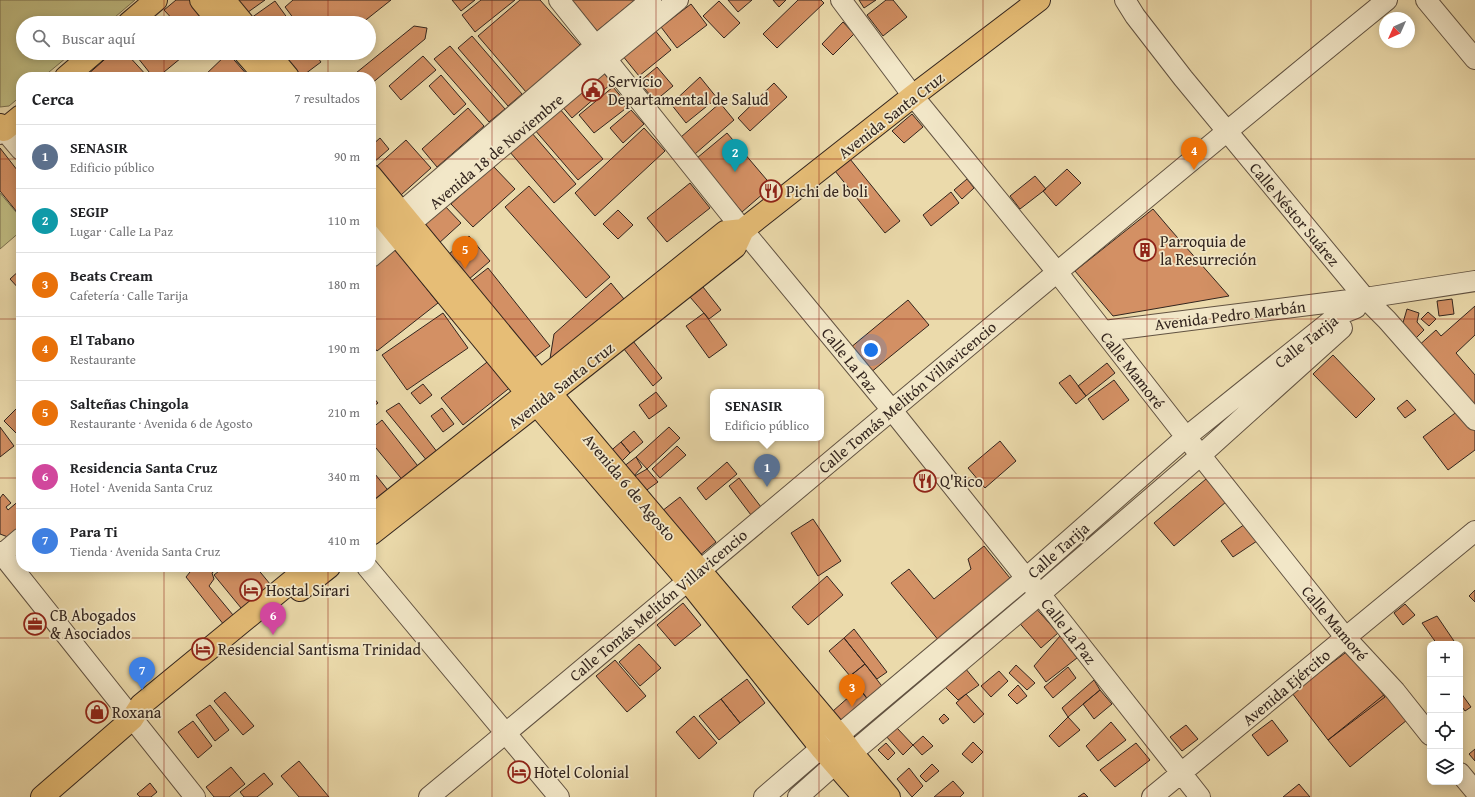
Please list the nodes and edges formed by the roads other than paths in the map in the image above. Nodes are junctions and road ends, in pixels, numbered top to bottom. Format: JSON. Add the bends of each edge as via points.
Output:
{"nodes":[{"id":1,"x":156,"y":0,"type":"edge"},
{"id":2,"x":201,"y":0,"type":"edge"},
{"id":3,"x":224,"y":0,"type":"edge"},
{"id":4,"x":559,"y":0,"type":"edge"},
{"id":5,"x":651,"y":0,"type":"edge"},
{"id":6,"x":678,"y":0,"type":"edge"},
{"id":7,"x":841,"y":0,"type":"edge"},
{"id":8,"x":1039,"y":0,"type":"edge"},
{"id":9,"x":1125,"y":0,"type":"edge"},
{"id":10,"x":1387,"y":0,"type":"edge"},
{"id":11,"x":1426,"y":0,"type":"edge"},
{"id":12,"x":137,"y":16,"type":"edge"},
{"id":13,"x":214,"y":16,"type":"edge"},
{"id":14,"x":237,"y":16,"type":"edge"},
{"id":15,"x":600,"y":52,"type":"junction"},
{"id":16,"x":1475,"y":59,"type":"edge"},
{"id":17,"x":86,"y":60,"type":"edge"},
{"id":18,"x":252,"y":60,"type":"edge"},
{"id":19,"x":274,"y":60,"type":"edge"},
{"id":20,"x":72,"y":72,"type":"edge"},
{"id":21,"x":262,"y":72,"type":"edge"},
{"id":22,"x":284,"y":72,"type":"edge"},
{"id":23,"x":913,"y":96,"type":"junction"},
{"id":24,"x":16,"y":120,"type":"edge"},
{"id":25,"x":1,"y":130,"type":"edge"},
{"id":26,"x":1226,"y":130,"type":"junction"},
{"id":27,"x":16,"y":145,"type":"edge"},
{"id":28,"x":376,"y":184,"type":"edge"},
{"id":29,"x":376,"y":207,"type":"edge"},
{"id":30,"x":399,"y":223,"type":"junction"},
{"id":31,"x":743,"y":230,"type":"junction"},
{"id":32,"x":376,"y":235,"type":"edge"},
{"id":33,"x":376,"y":251,"type":"edge"},
{"id":34,"x":1058,"y":272,"type":"junction"},
{"id":35,"x":1475,"y":280,"type":"edge"},
{"id":36,"x":1360,"y":303,"type":"junction"},
{"id":37,"x":1104,"y":331,"type":"junction"},
{"id":38,"x":539,"y":392,"type":"junction"},
{"id":39,"x":891,"y":410,"type":"junction"},
{"id":40,"x":1475,"y":420,"type":"edge"},
{"id":41,"x":1186,"y":437,"type":"junction"},
{"id":42,"x":1201,"y":455,"type":"junction"},
{"id":43,"x":376,"y":513,"type":"edge"},
{"id":44,"x":376,"y":530,"type":"edge"},
{"id":45,"x":1475,"y":531,"type":"edge"},
{"id":46,"x":16,"y":546,"type":"edge"},
{"id":47,"x":6,"y":562,"type":"edge"},
{"id":48,"x":303,"y":572,"type":"edge"},
{"id":49,"x":323,"y":572,"type":"edge"},
{"id":50,"x":371,"y":572,"type":"edge"},
{"id":51,"x":694,"y":576,"type":"junction"},
{"id":52,"x":1026,"y":578,"type":"junction"},
{"id":53,"x":1040,"y":594,"type":"junction"},
{"id":54,"x":1345,"y":637,"type":"junction"},
{"id":55,"x":132,"y":719,"type":"junction"},
{"id":56,"x":1427,"y":731,"type":"edge"},
{"id":57,"x":506,"y":733,"type":"junction"},
{"id":58,"x":821,"y":748,"type":"junction"},
{"id":59,"x":842,"y":751,"type":"junction"},
{"id":60,"x":1182,"y":773,"type":"junction"},
{"id":61,"x":1463,"y":776,"type":"edge"},
{"id":62,"x":1475,"y":791,"type":"edge"},
{"id":63,"x":42,"y":797,"type":"edge"},
{"id":64,"x":195,"y":797,"type":"edge"},
{"id":65,"x":429,"y":797,"type":"edge"},
{"id":66,"x":559,"y":797,"type":"edge"},
{"id":67,"x":764,"y":797,"type":"edge"},
{"id":68,"x":798,"y":797,"type":"edge"},
{"id":69,"x":864,"y":797,"type":"edge"},
{"id":70,"x":889,"y":797,"type":"edge"},
{"id":71,"x":1152,"y":797,"type":"edge"},
{"id":72,"x":1200,"y":797,"type":"edge"}],
"edges":[{"from":1,"to":12,"type":"main road"},
{"from":2,"to":13,"type":"main road"},
{"from":3,"to":14,"type":"main road"},
{"from":4,"to":15,"type":"street","name":"Calle La Paz"},
{"from":5,"to":15,"type":"street","name":"Avenida 18 de Noviembre"},
{"from":6,"to":15,"type":"street","name":"Avenida 18 de Noviembre"},
{"from":7,"to":23,"type":"street","name":"Calle Mamoré"},
{"from":8,"to":23,"type":"main road","name":"Avenida Santa Cruz"},
{"from":9,"to":26,"type":"street","name":"Calle Néstor Suárez","via":[[1183,78]]},
{"from":10,"to":26,"type":"street","name":"Calle Tomás Melitón Villavicencio"},
{"from":11,"to":16,"type":"street"},
{"from":15,"to":30,"type":"street","name":"Avenida 18 de Noviembre"},
{"from":15,"to":31,"type":"street","name":"Calle La Paz"},
{"from":17,"to":20,"type":"main road"},
{"from":18,"to":21,"type":"main road"},
{"from":19,"to":22,"type":"main road"},
{"from":23,"to":31,"type":"main road","name":"Avenida Santa Cruz"},
{"from":23,"to":34,"type":"street","name":"Calle Mamoré"},
{"from":24,"to":25,"type":"main road"},
{"from":25,"to":27,"type":"street"},
{"from":26,"to":34,"type":"street","name":"Calle Tomás Melitón Villavicencio"},
{"from":26,"to":36,"type":"street","name":"Calle Néstor Suárez"},
{"from":28,"to":30,"type":"main road","name":"Avenida 6 de Agosto"},
{"from":29,"to":30,"type":"main road","name":"Avenida 6 de Agosto"},
{"from":30,"to":32,"type":"street","name":"Avenida 18 de Noviembre"},
{"from":30,"to":33,"type":"street","name":"Avenida 18 de Noviembre"},
{"from":30,"to":38,"type":"main road","name":"Avenida 6 de Agosto"},
{"from":31,"to":38,"type":"main road","name":"Avenida Santa Cruz","via":[[734,247]]},
{"from":31,"to":39,"type":"street","name":"Calle La Paz"},
{"from":34,"to":37,"type":"street","name":"Calle Mamoré"},
{"from":34,"to":39,"type":"street","name":"Calle Tomás Melitón Villavicencio"},
{"from":35,"to":36,"type":"street","name":"Avenida Pedro Marbán"},
{"from":36,"to":37,"type":"street","name":"Avenida Pedro Marbán"},
{"from":36,"to":40,"type":"street","name":"Calle Néstor Suárez","via":[[1387,320]]},
{"from":36,"to":41,"type":"street","name":"Calle Tarija","via":[[1338,315]]},
{"from":36,"to":42,"type":"street","name":"Calle Tarija","via":[[1347,323]]},
{"from":37,"to":41,"type":"street","name":"Calle Mamoré"},
{"from":38,"to":43,"type":"main road","name":"Avenida Santa Cruz"},
{"from":38,"to":44,"type":"main road","name":"Avenida Santa Cruz"},
{"from":38,"to":51,"type":"main road","name":"Avenida 6 de Agosto"},
{"from":39,"to":51,"type":"street","name":"Calle Tomás Melitón Villavicencio"},
{"from":39,"to":52,"type":"street","name":"Calle La Paz"},
{"from":41,"to":42,"type":"street","name":"Calle Mamoré"},
{"from":41,"to":52,"type":"street","name":"Calle Tarija"},
{"from":42,"to":53,"type":"street","name":"Calle Tarija"},
{"from":42,"to":54,"type":"street","name":"Calle Mamoré"},
{"from":45,"to":54,"type":"street","name":"Avenida Ejército"},
{"from":46,"to":47,"type":"street"},
{"from":47,"to":55,"type":"street"},
{"from":48,"to":55,"type":"main road","via":[[141,705]]},
{"from":49,"to":55,"type":"main road","via":[[146,715]]},
{"from":50,"to":57,"type":"street"},
{"from":51,"to":57,"type":"street","name":"Calle Tomás Melitón Villavicencio"},
{"from":51,"to":58,"type":"main road","name":"Avenida 6 de Agosto"},
{"from":51,"to":59,"type":"main road","name":"Avenida 6 de Agosto"},
{"from":52,"to":53,"type":"street","name":"Calle La Paz"},
{"from":52,"to":59,"type":"street","name":"Calle Tarija"},
{"from":53,"to":59,"type":"street","name":"Calle Tarija"},
{"from":53,"to":60,"type":"street","name":"Calle La Paz"},
{"from":54,"to":56,"type":"street","name":"Calle Mamoré","via":[[1395,691]]},
{"from":54,"to":60,"type":"street","name":"Avenida Ejército"},
{"from":55,"to":63,"type":"main road"},
{"from":55,"to":64,"type":"street"},
{"from":57,"to":65,"type":"street","name":"Calle Tomás Melitón Villavicencio"},
{"from":57,"to":66,"type":"street"},
{"from":58,"to":59,"type":"main road","name":"Avenida 6 de Agosto"},
{"from":58,"to":67,"type":"street"},
{"from":59,"to":68,"type":"street","name":"Calle Tarija"},
{"from":59,"to":69,"type":"main road","name":"Avenida 6 de Agosto"},
{"from":59,"to":70,"type":"main road","name":"Avenida 6 de Agosto"},
{"from":60,"to":71,"type":"street","name":"Avenida Ejército"},
{"from":60,"to":72,"type":"street","name":"Calle La Paz"},
{"from":61,"to":62,"type":"street"}]}
